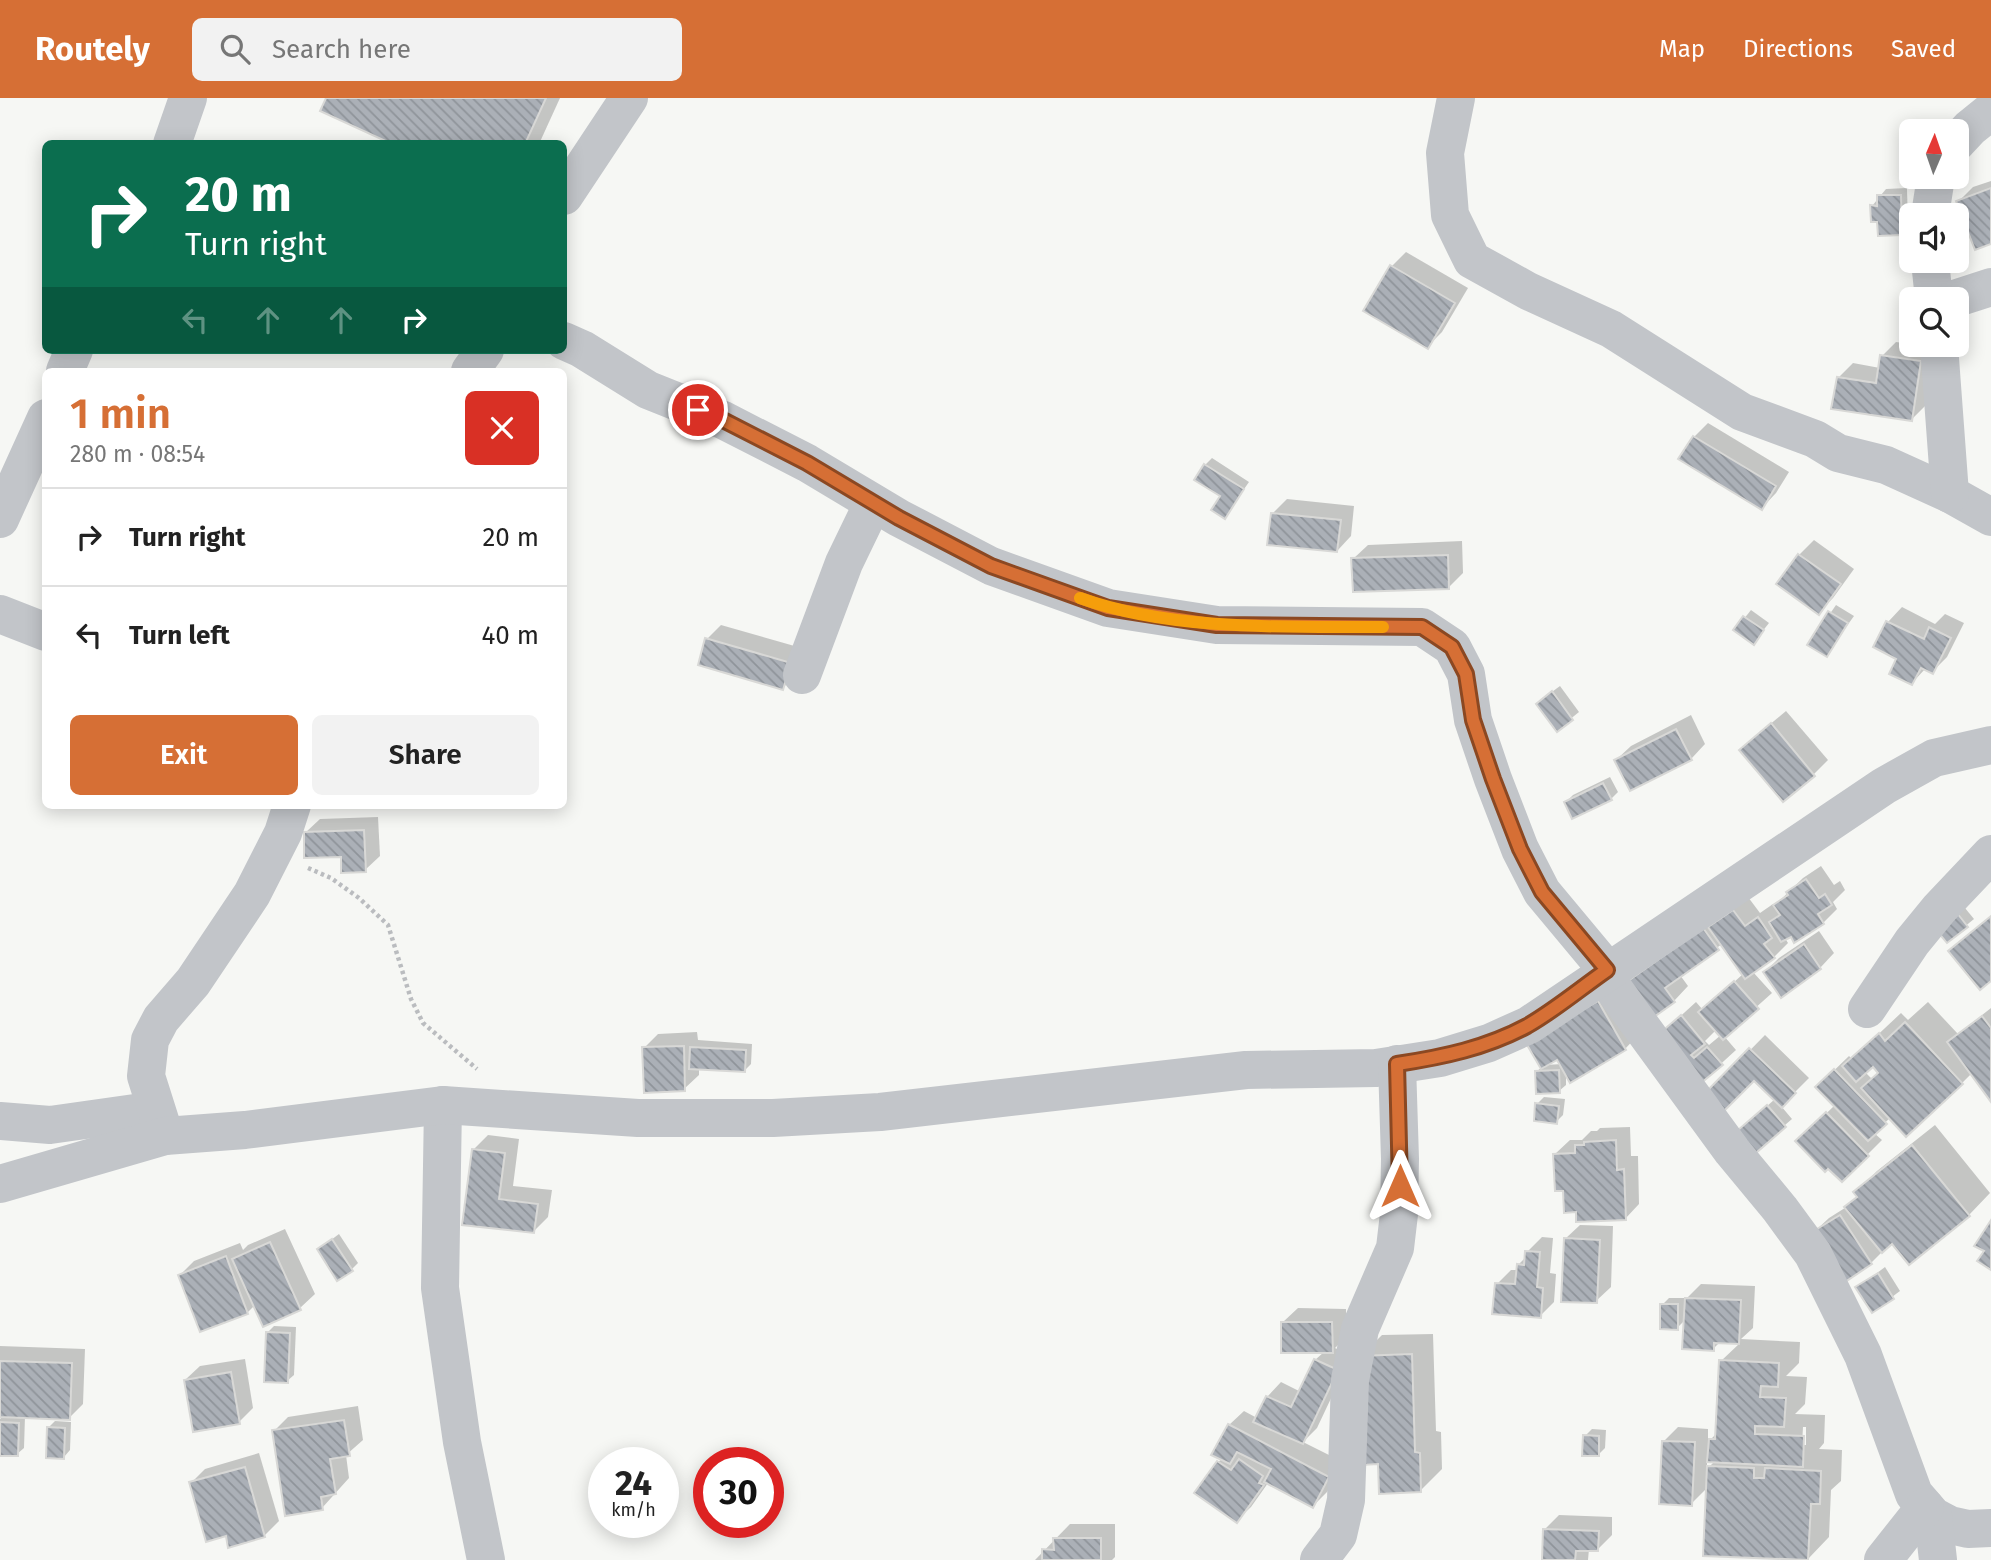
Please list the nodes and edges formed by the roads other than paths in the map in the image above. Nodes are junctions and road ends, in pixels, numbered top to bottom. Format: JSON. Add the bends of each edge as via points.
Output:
{"nodes":[{"id":1,"x":188,"y":98,"type":"edge"},
{"id":2,"x":629,"y":98,"type":"edge"},
{"id":3,"x":1456,"y":98,"type":"edge"},
{"id":4,"x":1991,"y":111,"type":"edge"},
{"id":5,"x":1969,"y":129,"type":"edge"},
{"id":6,"x":173,"y":140,"type":"edge"},
{"id":7,"x":567,"y":192,"type":"edge"},
{"id":8,"x":1991,"y":286,"type":"edge"},
{"id":9,"x":1969,"y":294,"type":"edge"},
{"id":10,"x":567,"y":342,"type":"edge"},
{"id":11,"x":1940,"y":357,"type":"edge"},
{"id":12,"x":42,"y":427,"type":"edge"},
{"id":13,"x":1950,"y":494,"type":"junction"},
{"id":14,"x":873,"y":503,"type":"junction"},
{"id":15,"x":1991,"y":516,"type":"edge"},
{"id":16,"x":0,"y":520,"type":"edge"},
{"id":17,"x":0,"y":614,"type":"edge"},
{"id":18,"x":42,"y":630,"type":"edge"},
{"id":19,"x":802,"y":675,"type":"dead end"},
{"id":20,"x":1991,"y":745,"type":"edge"},
{"id":21,"x":291,"y":809,"type":"edge"},
{"id":22,"x":1991,"y":854,"type":"edge"},
{"id":23,"x":1605,"y":972,"type":"junction"},
{"id":24,"x":1867,"y":1009,"type":"dead end"},
{"id":25,"x":1397,"y":1064,"type":"junction"},
{"id":26,"x":443,"y":1105,"type":"junction"},
{"id":27,"x":0,"y":1121,"type":"edge"},
{"id":28,"x":161,"y":1123,"type":"junction"},
{"id":29,"x":0,"y":1184,"type":"edge"},
{"id":30,"x":1929,"y":1511,"type":"junction"},
{"id":31,"x":1991,"y":1528,"type":"edge"},
{"id":32,"x":486,"y":1560,"type":"edge"},
{"id":33,"x":1320,"y":1560,"type":"edge"},
{"id":34,"x":1882,"y":1560,"type":"edge"},
{"id":35,"x":1938,"y":1560,"type":"edge"}],
"edges":[{"from":1,"to":6,"type":"street"},
{"from":2,"to":7,"type":"street"},
{"from":3,"to":13,"type":"street","via":[[1445,153],[1450,215],[1472,260],[1611,329],[1742,412],[1815,439],[1838,453],[1886,465]]},
{"from":4,"to":5,"type":"street"},
{"from":8,"to":9,"type":"street"},
{"from":10,"to":14,"type":"street","via":[[648,390],[723,420],[807,463]]},
{"from":11,"to":13,"type":"street"},
{"from":12,"to":16,"type":"street"},
{"from":13,"to":15,"type":"street"},
{"from":14,"to":19,"type":"street","via":[[844,563]]},
{"from":14,"to":23,"type":"street","via":[[991,566],[1108,608],[1217,625],[1422,627],[1452,647],[1466,674],[1473,720],[1493,779],[1542,892]]},
{"from":17,"to":18,"type":"street"},
{"from":20,"to":23,"type":"street","via":[[1934,758],[1884,786]]},
{"from":21,"to":28,"type":"street","via":[[244,905],[193,982],[161,1018],[150,1040],[146,1076]]},
{"from":22,"to":24,"type":"street","via":[[1912,942]]},
{"from":23,"to":25,"type":"street","via":[[1528,1025],[1489,1043],[1440,1058]]},
{"from":23,"to":30,"type":"street","via":[[1732,1151],[1813,1254],[1863,1355],[1914,1494]]},
{"from":25,"to":26,"type":"street","via":[[1246,1070],[880,1112],[773,1118],[639,1118]]},
{"from":25,"to":33,"type":"street","via":[[1400,1158],[1395,1248],[1360,1329],[1350,1380],[1346,1500],[1338,1535]]},
{"from":26,"to":28,"type":"street","via":[[245,1130]]},
{"from":26,"to":32,"type":"street","via":[[440,1287],[462,1442]]},
{"from":27,"to":28,"type":"street"},
{"from":28,"to":29,"type":"street"},
{"from":30,"to":31,"type":"street","via":[[1950,1525]]},
{"from":30,"to":34,"type":"street"},
{"from":30,"to":35,"type":"street"}]}
